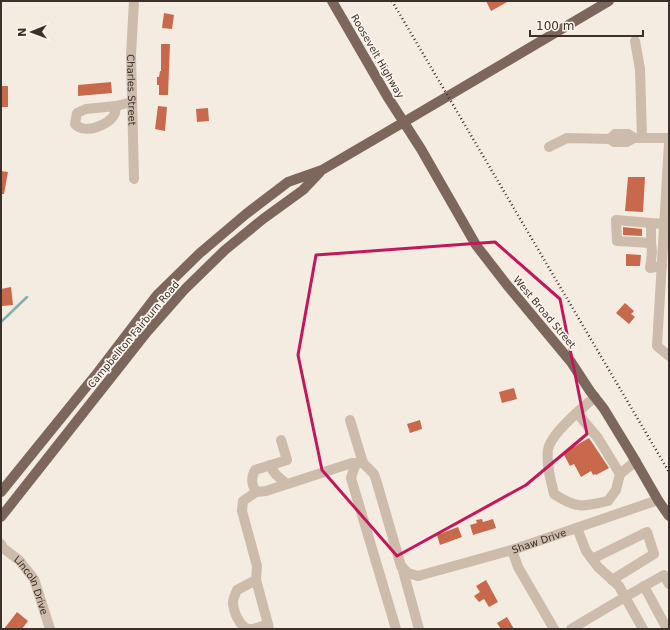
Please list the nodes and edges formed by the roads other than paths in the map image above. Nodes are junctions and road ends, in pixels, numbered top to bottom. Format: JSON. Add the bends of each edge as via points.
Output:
{"nodes":[{"id":1,"x":134,"y":1,"type":"edge"},
{"id":2,"x":332,"y":1,"type":"edge"},
{"id":3,"x":609,"y":1,"type":"edge"},
{"id":4,"x":635,"y":42,"type":"dead end"},
{"id":5,"x":132,"y":102,"type":"junction"},
{"id":6,"x":116,"y":106,"type":"dead end"},
{"id":7,"x":404,"y":122,"type":"junction"},
{"id":8,"x":638,"y":138,"type":"junction"},
{"id":9,"x":669,"y":138,"type":"edge"},
{"id":10,"x":669,"y":143,"type":"edge"},
{"id":11,"x":549,"y":147,"type":"dead end"},
{"id":12,"x":322,"y":170,"type":"junction"},
{"id":13,"x":134,"y":179,"type":"dead end"},
{"id":14,"x":651,"y":223,"type":"junction"},
{"id":15,"x":664,"y":224,"type":"junction"},
{"id":16,"x":651,"y":243,"type":"junction"},
{"id":17,"x":662,"y":266,"type":"junction"},
{"id":18,"x":664,"y":301,"type":"edge"},
{"id":19,"x":669,"y":356,"type":"edge"},
{"id":20,"x":595,"y":397,"type":"junction"},
{"id":21,"x":577,"y":414,"type":"junction"},
{"id":22,"x":350,"y":420,"type":"dead end"},
{"id":23,"x":281,"y":440,"type":"dead end"},
{"id":24,"x":636,"y":461,"type":"junction"},
{"id":25,"x":360,"y":463,"type":"junction"},
{"id":26,"x":270,"y":465,"type":"junction"},
{"id":27,"x":334,"y":469,"type":"junction"},
{"id":28,"x":620,"y":474,"type":"junction"},
{"id":29,"x":351,"y":478,"type":"junction"},
{"id":30,"x":287,"y":484,"type":"junction"},
{"id":31,"x":1,"y":492,"type":"edge"},
{"id":32,"x":256,"y":492,"type":"junction"},
{"id":33,"x":658,"y":500,"type":"junction"},
{"id":34,"x":669,"y":515,"type":"edge"},
{"id":35,"x":1,"y":517,"type":"edge"},
{"id":36,"x":577,"y":528,"type":"junction"},
{"id":37,"x":2,"y":547,"type":"edge"},
{"id":38,"x":512,"y":550,"type":"junction"},
{"id":39,"x":592,"y":559,"type":"junction"},
{"id":40,"x":401,"y":566,"type":"junction"},
{"id":41,"x":418,"y":576,"type":"junction"},
{"id":42,"x":256,"y":580,"type":"junction"},
{"id":43,"x":612,"y":580,"type":"junction"},
{"id":44,"x":669,"y":584,"type":"edge"},
{"id":45,"x":644,"y":586,"type":"junction"},
{"id":46,"x":410,"y":597,"type":"junction"},
{"id":47,"x":625,"y":597,"type":"junction"},
{"id":48,"x":268,"y":626,"type":"edge"},
{"id":49,"x":50,"y":629,"type":"edge"},
{"id":50,"x":396,"y":629,"type":"edge"},
{"id":51,"x":419,"y":629,"type":"edge"},
{"id":52,"x":554,"y":629,"type":"edge"},
{"id":53,"x":571,"y":629,"type":"edge"},
{"id":54,"x":643,"y":629,"type":"edge"},
{"id":55,"x":667,"y":629,"type":"edge"}],
"edges":[{"from":1,"to":5,"type":"street","name":"Charles Street"},
{"from":2,"to":7,"type":"main road","name":"Roosevelt Highway"},
{"from":3,"to":7,"type":"main road","name":"Campbellton Fairburn Road"},
{"from":4,"to":8,"type":"street","via":[[640,69]]},
{"from":5,"to":6,"type":"street"},
{"from":5,"to":13,"type":"street","name":"Charles Street"},
{"from":7,"to":12,"type":"main road","name":"Campbellton Fairburn Road"},
{"from":7,"to":20,"type":"main road","name":"West Broad Street","via":[[476,245],[571,362]]},
{"from":8,"to":9,"type":"street"},
{"from":8,"to":11,"type":"street","via":[[628,134],[615,134],[610,139],[567,138]]},
{"from":10,"to":15,"type":"street"},
{"from":12,"to":31,"type":"main road","name":"Campbellton Fairburn Road","via":[[288,182],[223,233],[157,295]]},
{"from":12,"to":35,"type":"main road","name":"Campbellton Fairburn Road","via":[[304,190],[234,242],[184,290],[147,332]]},
{"from":14,"to":15,"type":"street"},
{"from":14,"to":16,"type":"street"},
{"from":14,"to":16,"type":"street","via":[[616,220],[617,241]]},
{"from":15,"to":17,"type":"street"},
{"from":16,"to":17,"type":"street","via":[[650,268]]},
{"from":17,"to":18,"type":"street"},
{"from":18,"to":19,"type":"street","via":[[657,346]]},
{"from":20,"to":21,"type":"street"},
{"from":20,"to":24,"type":"main road","name":"West Broad Street"},
{"from":21,"to":28,"type":"street","via":[[598,438]]},
{"from":21,"to":28,"type":"street","via":[[558,431],[548,449],[550,480],[554,494],[570,503],[587,506],[608,501],[616,490]]},
{"from":22,"to":25,"type":"street"},
{"from":23,"to":26,"type":"street","via":[[287,460]]},
{"from":24,"to":28,"type":"street"},
{"from":24,"to":33,"type":"main road","name":"West Broad Street"},
{"from":25,"to":27,"type":"street"},
{"from":25,"to":29,"type":"street"},
{"from":25,"to":40,"type":"street","via":[[374,474]]},
{"from":26,"to":30,"type":"street","via":[[277,477]]},
{"from":26,"to":32,"type":"street","via":[[255,470],[252,485]]},
{"from":27,"to":29,"type":"street"},
{"from":27,"to":30,"type":"street"},
{"from":29,"to":50,"type":"street"},
{"from":30,"to":32,"type":"street"},
{"from":32,"to":42,"type":"street","via":[[243,502],[242,510],[258,566]]},
{"from":33,"to":34,"type":"main road","name":"West Broad Street"},
{"from":33,"to":36,"type":"street","name":"Shaw Drive"},
{"from":36,"to":38,"type":"street","name":"Shaw Drive"},
{"from":36,"to":39,"type":"street"},
{"from":37,"to":49,"type":"street","name":"Lincoln Drive","via":[[19,560],[34,579]]},
{"from":38,"to":41,"type":"street","name":"Shaw Drive"},
{"from":38,"to":52,"type":"street","via":[[518,567]]},
{"from":39,"to":43,"type":"street"},
{"from":39,"to":43,"type":"street","via":[[647,532],[654,554]]},
{"from":40,"to":41,"type":"street","via":[[408,573]]},
{"from":40,"to":46,"type":"street"},
{"from":41,"to":46,"type":"street","via":[[411,588]]},
{"from":42,"to":48,"type":"street"},
{"from":42,"to":48,"type":"street","via":[[237,590],[233,601],[236,614],[241,625],[249,629]]},
{"from":43,"to":47,"type":"street"},
{"from":44,"to":45,"type":"street","via":[[664,575]]},
{"from":45,"to":47,"type":"street"},
{"from":45,"to":55,"type":"street"},
{"from":46,"to":51,"type":"street"},
{"from":47,"to":53,"type":"street"},
{"from":47,"to":54,"type":"street"}]}
